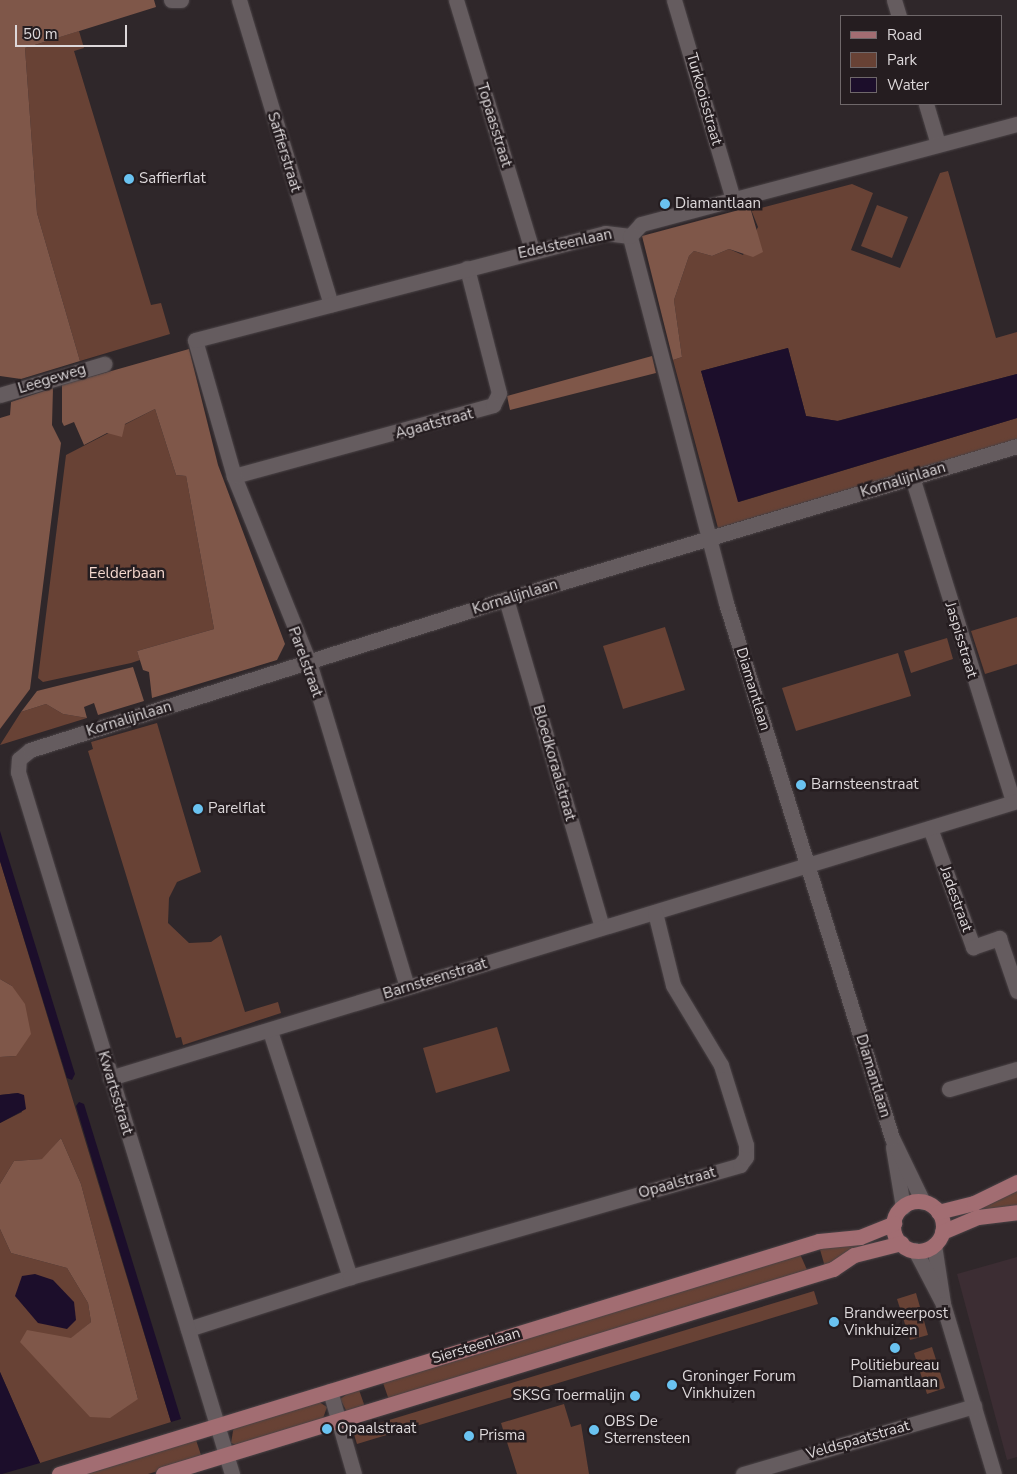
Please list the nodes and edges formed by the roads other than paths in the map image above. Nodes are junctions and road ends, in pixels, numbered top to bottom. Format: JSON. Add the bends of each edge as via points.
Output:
{"nodes":[{"id":1,"x":172,"y":0,"type":"edge"},
{"id":2,"x":181,"y":0,"type":"edge"},
{"id":3,"x":239,"y":0,"type":"edge"},
{"id":4,"x":456,"y":0,"type":"edge"},
{"id":5,"x":674,"y":0,"type":"edge"},
{"id":6,"x":894,"y":0,"type":"edge"},
{"id":7,"x":899,"y":15,"type":"edge"},
{"id":8,"x":926,"y":105,"type":"edge"},
{"id":9,"x":1017,"y":124,"type":"edge"},
{"id":10,"x":938,"y":144,"type":"junction"},
{"id":11,"x":733,"y":199,"type":"junction"},
{"id":12,"x":630,"y":236,"type":"junction"},
{"id":13,"x":532,"y":250,"type":"junction"},
{"id":14,"x":467,"y":268,"type":"junction"},
{"id":15,"x":331,"y":304,"type":"junction"},
{"id":16,"x":194,"y":340,"type":"joint"},
{"id":17,"x":104,"y":364,"type":"dead end"},
{"id":18,"x":0,"y":395,"type":"edge"},
{"id":19,"x":1017,"y":446,"type":"edge"},
{"id":20,"x":234,"y":476,"type":"junction"},
{"id":21,"x":912,"y":477,"type":"junction"},
{"id":22,"x":709,"y":539,"type":"junction"},
{"id":23,"x":506,"y":599,"type":"junction"},
{"id":24,"x":308,"y":662,"type":"junction"},
{"id":25,"x":19,"y":759,"type":"joint"},
{"id":26,"x":1015,"y":801,"type":"edge"},
{"id":27,"x":930,"y":828,"type":"junction"},
{"id":28,"x":808,"y":866,"type":"junction"},
{"id":29,"x":655,"y":912,"type":"junction"},
{"id":30,"x":602,"y":927,"type":"junction"},
{"id":31,"x":407,"y":987,"type":"junction"},
{"id":32,"x":1017,"y":991,"type":"edge"},
{"id":33,"x":270,"y":1031,"type":"junction"},
{"id":34,"x":1017,"y":1069,"type":"edge"},
{"id":35,"x":110,"y":1078,"type":"junction"},
{"id":36,"x":949,"y":1090,"type":"dead end"},
{"id":37,"x":892,"y":1138,"type":"junction"},
{"id":38,"x":1017,"y":1182,"type":"edge"},
{"id":39,"x":922,"y":1202,"type":"junction"},
{"id":40,"x":902,"y":1207,"type":"junction"},
{"id":41,"x":938,"y":1212,"type":"junction"},
{"id":42,"x":1017,"y":1212,"type":"edge"},
{"id":43,"x":894,"y":1223,"type":"junction"},
{"id":44,"x":938,"y":1238,"type":"junction"},
{"id":45,"x":901,"y":1243,"type":"junction"},
{"id":46,"x":915,"y":1250,"type":"junction"},
{"id":47,"x":350,"y":1277,"type":"junction"},
{"id":48,"x":943,"y":1304,"type":"junction"},
{"id":49,"x":188,"y":1328,"type":"junction"},
{"id":50,"x":330,"y":1391,"type":"junction"},
{"id":51,"x":974,"y":1406,"type":"junction"},
{"id":52,"x":338,"y":1421,"type":"junction"},
{"id":53,"x":218,"y":1426,"type":"junction"},
{"id":54,"x":226,"y":1454,"type":"junction"},
{"id":55,"x":59,"y":1474,"type":"edge"},
{"id":56,"x":163,"y":1474,"type":"edge"},
{"id":57,"x":232,"y":1474,"type":"edge"},
{"id":58,"x":354,"y":1474,"type":"edge"},
{"id":59,"x":743,"y":1474,"type":"edge"},
{"id":60,"x":994,"y":1474,"type":"edge"}],
"edges":[{"from":1,"to":2,"type":"street"},
{"from":3,"to":15,"type":"street","name":"Saffierstraat"},
{"from":4,"to":13,"type":"street","name":"Topaasstraat"},
{"from":5,"to":11,"type":"street","name":"Turkooisstraat"},
{"from":6,"to":7,"type":"street"},
{"from":8,"to":10,"type":"street"},
{"from":9,"to":10,"type":"street","name":"Edelsteenlaan"},
{"from":10,"to":11,"type":"street","name":"Edelsteenlaan"},
{"from":11,"to":12,"type":"street","name":"Edelsteenlaan","via":[[642,224]]},
{"from":12,"to":13,"type":"street","name":"Edelsteenlaan","via":[[613,231]]},
{"from":12,"to":22,"type":"street","name":"Diamantlaan"},
{"from":13,"to":14,"type":"street","name":"Edelsteenlaan"},
{"from":14,"to":15,"type":"street","name":"Edelsteenlaan"},
{"from":14,"to":20,"type":"street","name":"Agaatstraat","via":[[499,393],[493,405]]},
{"from":15,"to":16,"type":"street","name":"Edelsteenlaan"},
{"from":16,"to":20,"type":"street","name":"Parelstraat"},
{"from":17,"to":18,"type":"street","name":"Leegeweg"},
{"from":19,"to":21,"type":"street","name":"Kornalijnlaan"},
{"from":20,"to":24,"type":"street","name":"Parelstraat"},
{"from":21,"to":22,"type":"street","name":"Kornalijnlaan"},
{"from":21,"to":26,"type":"street","name":"Jaspisstraat"},
{"from":22,"to":23,"type":"street","name":"Kornalijnlaan"},
{"from":22,"to":28,"type":"street","name":"Diamantlaan"},
{"from":23,"to":24,"type":"street","name":"Kornalijnlaan"},
{"from":23,"to":30,"type":"street","name":"Bloedkoraalstraat"},
{"from":24,"to":25,"type":"street","name":"Kornalijnlaan","via":[[30,750]]},
{"from":24,"to":31,"type":"street","name":"Parelstraat"},
{"from":25,"to":35,"type":"street","name":"Kwartsstraat","via":[[18,772]]},
{"from":26,"to":27,"type":"street","name":"Barnsteenstraat"},
{"from":27,"to":28,"type":"street","name":"Barnsteenstraat"},
{"from":27,"to":32,"type":"street","name":"Jadestraat","via":[[973,946],[999,938]]},
{"from":28,"to":29,"type":"street","name":"Barnsteenstraat"},
{"from":28,"to":37,"type":"street","name":"Diamantlaan"},
{"from":29,"to":30,"type":"street","name":"Barnsteenstraat"},
{"from":29,"to":47,"type":"street","name":"Opaalstraat","via":[[673,984],[721,1065],[746,1145],[746,1157],[740,1165]]},
{"from":30,"to":31,"type":"street","name":"Barnsteenstraat"},
{"from":31,"to":33,"type":"street","name":"Barnsteenstraat"},
{"from":33,"to":35,"type":"street","name":"Barnsteenstraat"},
{"from":33,"to":47,"type":"street"},
{"from":34,"to":36,"type":"street"},
{"from":35,"to":49,"type":"street","name":"Kwartsstraat"},
{"from":37,"to":39,"type":"street","name":"Diamantlaan"},
{"from":37,"to":40,"type":"street","name":"Diamantlaan"},
{"from":38,"to":41,"type":"main road","via":[[974,1203]]},
{"from":39,"to":40,"type":"main road"},
{"from":39,"to":41,"type":"main road"},
{"from":40,"to":43,"type":"main road"},
{"from":41,"to":44,"type":"main road"},
{"from":42,"to":44,"type":"main road","via":[[978,1217]]},
{"from":43,"to":45,"type":"main road"},
{"from":43,"to":50,"type":"main road","name":"Siersteenlaan","via":[[860,1237],[819,1241]]},
{"from":44,"to":46,"type":"main road"},
{"from":44,"to":48,"type":"street"},
{"from":45,"to":46,"type":"main road"},
{"from":45,"to":52,"type":"main road","name":"Siersteenlaan","via":[[864,1252],[833,1269]]},
{"from":46,"to":48,"type":"street"},
{"from":47,"to":49,"type":"street","name":"Opaalstraat"},
{"from":48,"to":51,"type":"street"},
{"from":49,"to":53,"type":"street","name":"Kwartsstraat"},
{"from":50,"to":52,"type":"street"},
{"from":50,"to":53,"type":"main road","name":"Siersteenlaan"},
{"from":51,"to":59,"type":"street","name":"Veldspaatstraat"},
{"from":51,"to":60,"type":"street"},
{"from":52,"to":54,"type":"main road","name":"Siersteenlaan"},
{"from":52,"to":58,"type":"street"},
{"from":53,"to":54,"type":"street","name":"Kwartsstraat"},
{"from":53,"to":55,"type":"main road","name":"Siersteenlaan"},
{"from":54,"to":56,"type":"main road","name":"Siersteenlaan"},
{"from":54,"to":57,"type":"street","name":"Kwartsstraat"}]}
